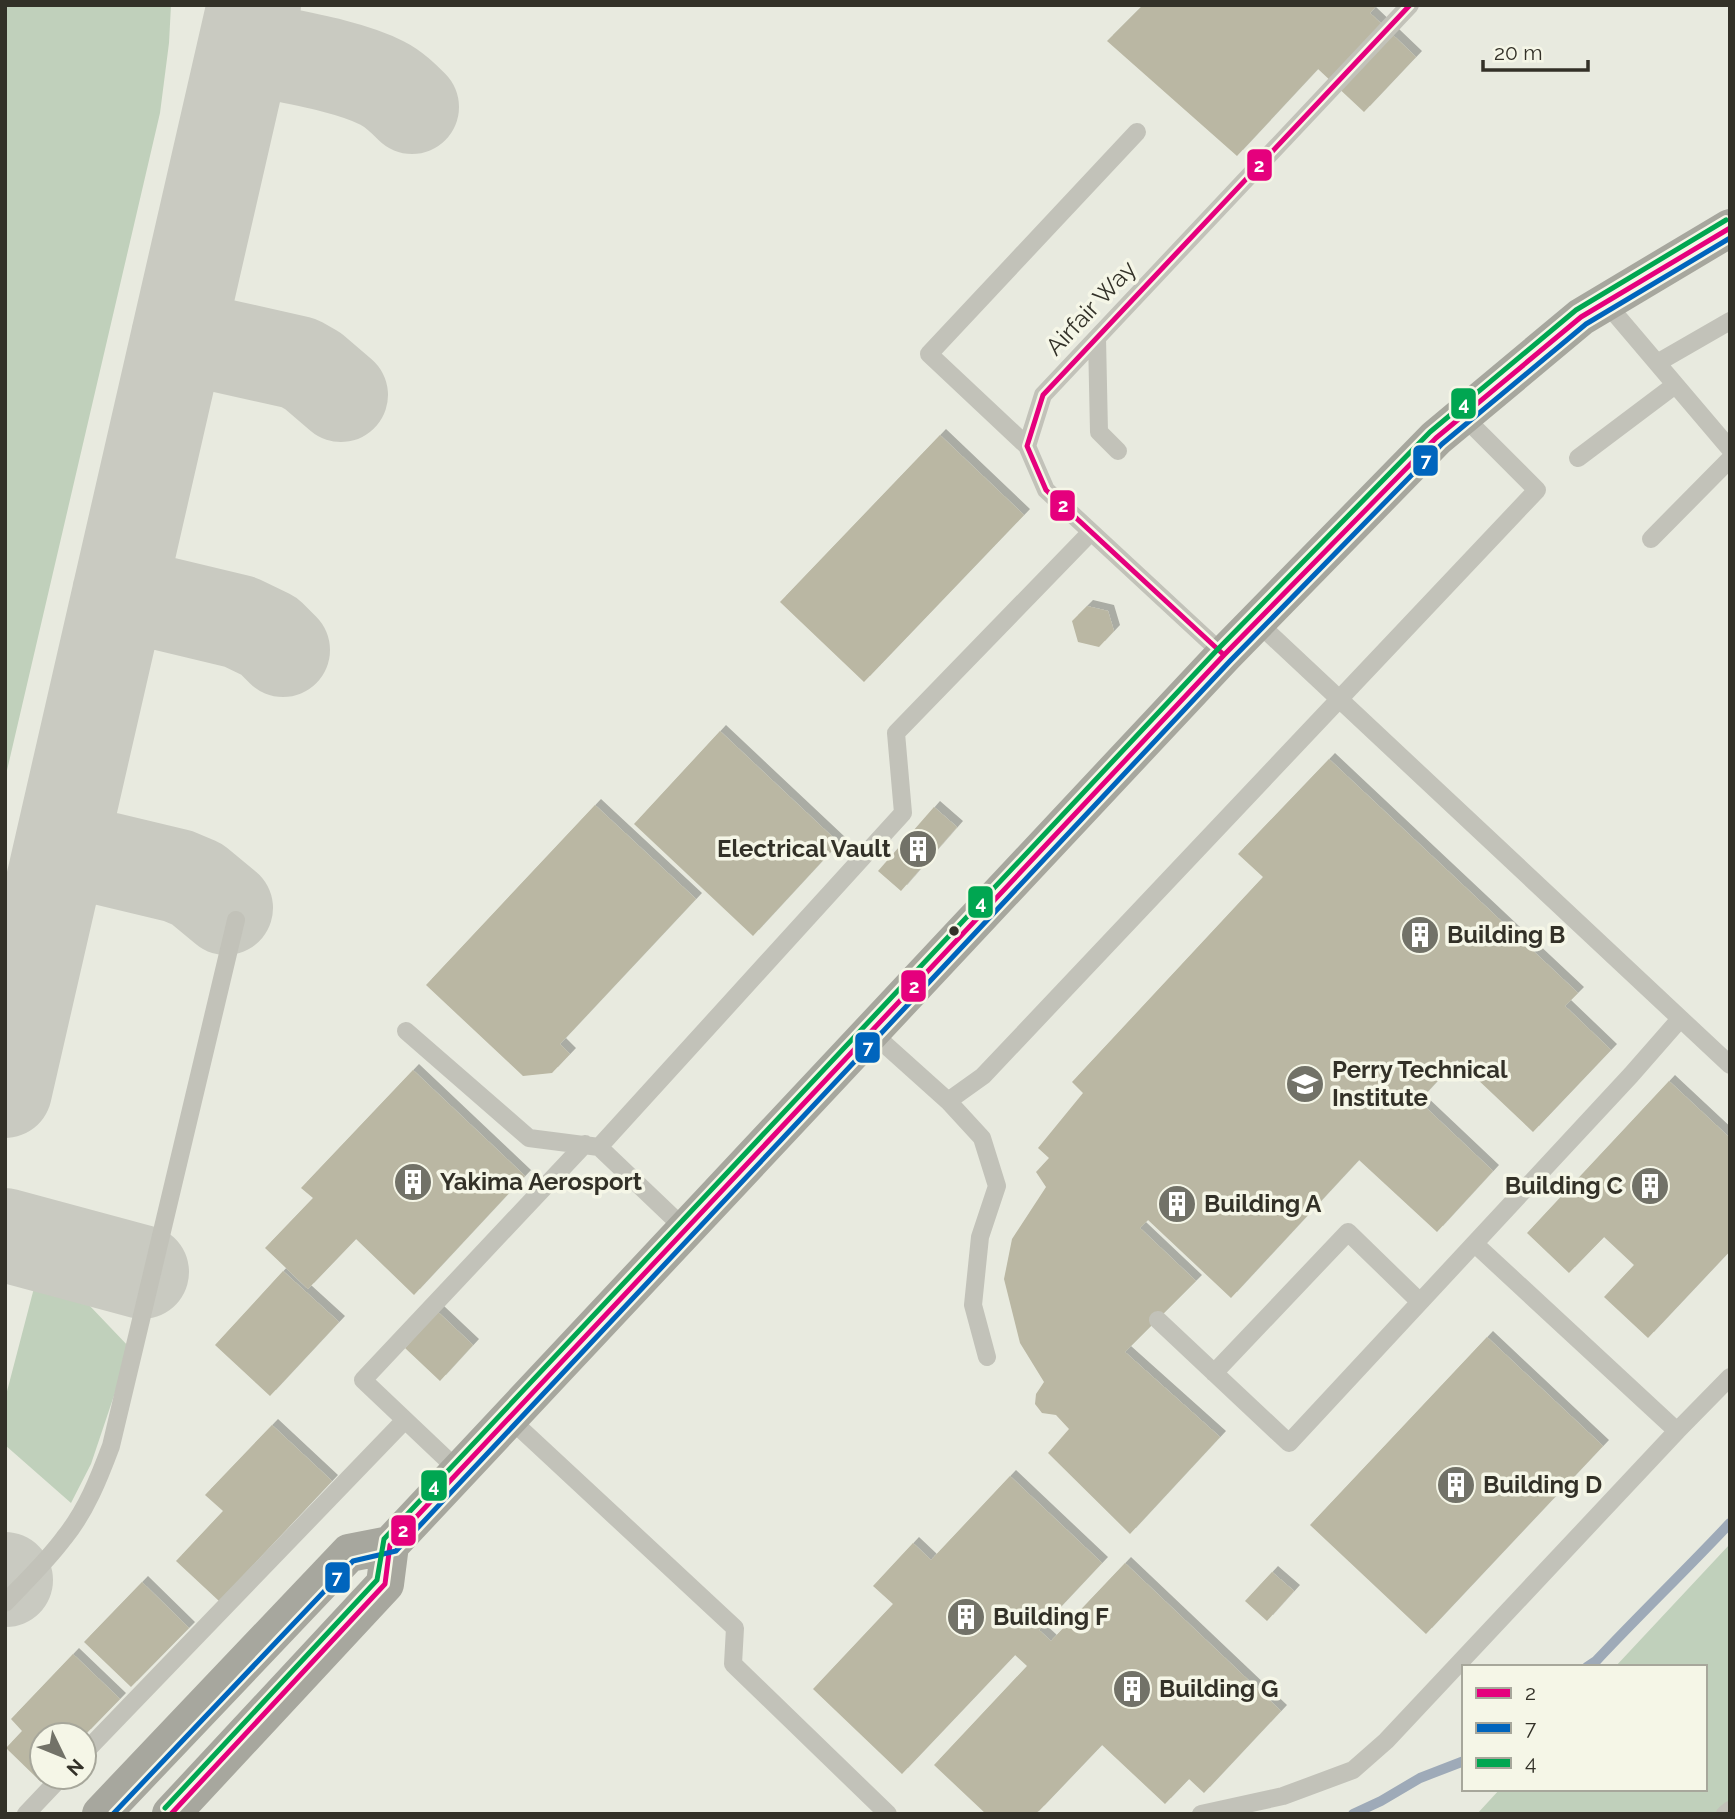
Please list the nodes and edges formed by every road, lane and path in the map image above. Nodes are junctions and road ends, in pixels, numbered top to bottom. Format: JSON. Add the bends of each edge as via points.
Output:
{"nodes":[{"id":1,"x":1410,"y":5,"type":"edge"},
{"id":2,"x":1137,"y":132,"type":"dead end"},
{"id":3,"x":1730,"y":228,"type":"edge"},
{"id":4,"x":1606,"y":303,"type":"junction"},
{"id":5,"x":1730,"y":321,"type":"edge"},
{"id":6,"x":1097,"y":338,"type":"junction"},
{"id":7,"x":1657,"y":363,"type":"junction"},
{"id":8,"x":1675,"y":385,"type":"junction"},
{"id":9,"x":1463,"y":416,"type":"junction"},
{"id":10,"x":1027,"y":446,"type":"junction"},
{"id":11,"x":1730,"y":449,"type":"edge"},
{"id":12,"x":1118,"y":451,"type":"dead end"},
{"id":13,"x":1578,"y":458,"type":"dead end"},
{"id":14,"x":1730,"y":459,"type":"edge"},
{"id":15,"x":1091,"y":532,"type":"junction"},
{"id":16,"x":1651,"y":540,"type":"dead end"},
{"id":17,"x":1257,"y":622,"type":"junction"},
{"id":18,"x":1224,"y":655,"type":"junction"},
{"id":19,"x":1338,"y":698,"type":"junction"},
{"id":20,"x":236,"y":920,"type":"dead end"},
{"id":21,"x":1680,"y":1019,"type":"junction"},
{"id":22,"x":406,"y":1031,"type":"dead end"},
{"id":23,"x":870,"y":1031,"type":"junction"},
{"id":24,"x":1730,"y":1065,"type":"edge"},
{"id":25,"x":948,"y":1101,"type":"junction"},
{"id":26,"x":592,"y":1146,"type":"junction"},
{"id":27,"x":685,"y":1228,"type":"junction"},
{"id":28,"x":1475,"y":1244,"type":"junction"},
{"id":29,"x":1420,"y":1302,"type":"junction"},
{"id":30,"x":1158,"y":1320,"type":"dead end"},
{"id":31,"x":987,"y":1357,"type":"dead end"},
{"id":32,"x":1214,"y":1373,"type":"junction"},
{"id":33,"x":1730,"y":1377,"type":"edge"},
{"id":34,"x":509,"y":1418,"type":"junction"},
{"id":35,"x":405,"y":1420,"type":"junction"},
{"id":36,"x":1677,"y":1431,"type":"junction"},
{"id":37,"x":459,"y":1471,"type":"junction"},
{"id":38,"x":390,"y":1545,"type":"junction"},
{"id":39,"x":5,"y":1603,"type":"edge"},
{"id":40,"x":98,"y":1738,"type":"edge"},
{"id":41,"x":48,"y":1791,"type":"edge"},
{"id":42,"x":1730,"y":1810,"type":"edge"},
{"id":43,"x":26,"y":1814,"type":"edge"},
{"id":44,"x":101,"y":1814,"type":"edge"},
{"id":45,"x":171,"y":1814,"type":"edge"},
{"id":46,"x":888,"y":1814,"type":"edge"},
{"id":47,"x":1201,"y":1814,"type":"edge"},
{"id":48,"x":1725,"y":1814,"type":"edge"}],
"edges":[{"from":1,"to":6,"type":"lane","name":"Airfair Way"},
{"from":2,"to":10,"type":"lane","via":[[929,354]]},
{"from":3,"to":4,"type":"main road"},
{"from":4,"to":7,"type":"lane"},
{"from":4,"to":9,"type":"main road","via":[[1581,317]]},
{"from":5,"to":7,"type":"lane"},
{"from":6,"to":10,"type":"lane","name":"Airfair Way","via":[[1043,395]]},
{"from":6,"to":12,"type":"lane","via":[[1099,432]]},
{"from":7,"to":8,"type":"lane"},
{"from":8,"to":11,"type":"lane"},
{"from":8,"to":13,"type":"lane"},
{"from":9,"to":17,"type":"main road","via":[[1436,438]]},
{"from":9,"to":19,"type":"lane","via":[[1537,490]]},
{"from":10,"to":15,"type":"lane","via":[[1046,490]]},
{"from":14,"to":16,"type":"lane"},
{"from":15,"to":18,"type":"lane"},
{"from":15,"to":26,"type":"lane","via":[[896,733],[903,813]]},
{"from":17,"to":18,"type":"main road"},
{"from":17,"to":19,"type":"lane"},
{"from":18,"to":23,"type":"main road"},
{"from":19,"to":21,"type":"lane"},
{"from":19,"to":25,"type":"lane","via":[[983,1076]]},
{"from":20,"to":39,"type":"lane","via":[[111,1446],[99,1479],[71,1529]]},
{"from":21,"to":24,"type":"lane"},
{"from":21,"to":28,"type":"lane"},
{"from":22,"to":26,"type":"lane","via":[[529,1138]]},
{"from":23,"to":25,"type":"lane"},
{"from":23,"to":27,"type":"main road"},
{"from":25,"to":31,"type":"lane","via":[[982,1138],[997,1186],[980,1237],[973,1305]]},
{"from":26,"to":27,"type":"lane"},
{"from":26,"to":35,"type":"lane","via":[[363,1380]]},
{"from":27,"to":34,"type":"main road"},
{"from":28,"to":29,"type":"lane"},
{"from":28,"to":36,"type":"lane"},
{"from":29,"to":32,"type":"lane","via":[[1289,1443]]},
{"from":29,"to":32,"type":"lane","via":[[1348,1231]]},
{"from":30,"to":32,"type":"lane"},
{"from":33,"to":36,"type":"lane"},
{"from":34,"to":37,"type":"main road"},
{"from":34,"to":46,"type":"lane","via":[[735,1628],[733,1664]]},
{"from":35,"to":37,"type":"lane"},
{"from":35,"to":40,"type":"lane"},
{"from":36,"to":47,"type":"lane","via":[[1386,1741],[1353,1770],[1283,1796]]},
{"from":37,"to":38,"type":"main road"},
{"from":38,"to":44,"type":"main road","via":[[349,1553]]},
{"from":38,"to":45,"type":"main road","via":[[385,1584]]},
{"from":41,"to":43,"type":"lane"},
{"from":42,"to":48,"type":"lane"}]}
